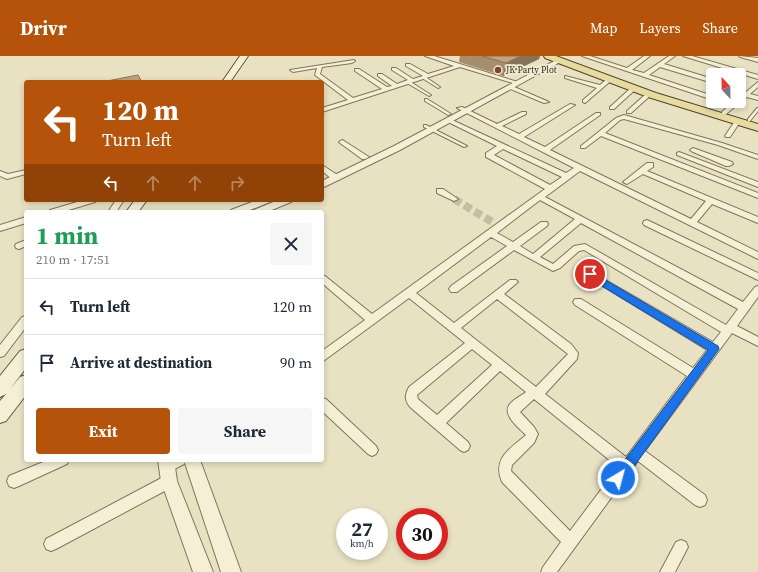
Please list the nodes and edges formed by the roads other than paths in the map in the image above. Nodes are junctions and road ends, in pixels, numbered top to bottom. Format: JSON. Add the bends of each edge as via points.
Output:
{"nodes":[{"id":1,"x":244,"y":56,"type":"edge"},
{"id":2,"x":250,"y":56,"type":"edge"},
{"id":3,"x":335,"y":56,"type":"edge"},
{"id":4,"x":428,"y":56,"type":"edge"},
{"id":5,"x":585,"y":56,"type":"edge"},
{"id":6,"x":647,"y":56,"type":"edge"},
{"id":7,"x":672,"y":56,"type":"edge"},
{"id":8,"x":686,"y":56,"type":"edge"},
{"id":9,"x":742,"y":56,"type":"edge"},
{"id":10,"x":554,"y":57,"type":"edge"},
{"id":11,"x":696,"y":59,"type":"junction"},
{"id":12,"x":758,"y":60,"type":"edge"},
{"id":13,"x":352,"y":61,"type":"dead end"},
{"id":14,"x":691,"y":63,"type":"dead end"},
{"id":15,"x":341,"y":65,"type":"junction"},
{"id":16,"x":408,"y":65,"type":"dead end"},
{"id":17,"x":660,"y":65,"type":"junction"},
{"id":18,"x":318,"y":66,"type":"junction"},
{"id":19,"x":459,"y":66,"type":"junction"},
{"id":20,"x":394,"y":69,"type":"dead end"},
{"id":21,"x":293,"y":70,"type":"dead end"},
{"id":22,"x":334,"y":70,"type":"dead end"},
{"id":23,"x":357,"y":70,"type":"dead end"},
{"id":24,"x":628,"y":70,"type":"junction"},
{"id":25,"x":326,"y":73,"type":"dead end"},
{"id":26,"x":319,"y":75,"type":"junction"},
{"id":27,"x":380,"y":75,"type":"dead end"},
{"id":28,"x":645,"y":75,"type":"junction"},
{"id":29,"x":425,"y":77,"type":"junction"},
{"id":30,"x":567,"y":77,"type":"dead end"},
{"id":31,"x":758,"y":77,"type":"edge"},
{"id":32,"x":706,"y":78,"type":"edge"},
{"id":33,"x":610,"y":79,"type":"junction"},
{"id":34,"x":227,"y":80,"type":"edge"},
{"id":35,"x":234,"y":80,"type":"edge"},
{"id":36,"x":410,"y":81,"type":"junction"},
{"id":37,"x":513,"y":84,"type":"junction"},
{"id":38,"x":758,"y":84,"type":"edge"},
{"id":39,"x":396,"y":86,"type":"junction"},
{"id":40,"x":439,"y":87,"type":"dead end"},
{"id":41,"x":601,"y":87,"type":"junction"},
{"id":42,"x":634,"y":88,"type":"junction"},
{"id":43,"x":386,"y":89,"type":"junction"},
{"id":44,"x":746,"y":92,"type":"joint"},
{"id":45,"x":649,"y":94,"type":"junction"},
{"id":46,"x":430,"y":95,"type":"dead end"},
{"id":47,"x":706,"y":96,"type":"edge"},
{"id":48,"x":758,"y":98,"type":"edge"},
{"id":49,"x":352,"y":100,"type":"junction"},
{"id":50,"x":426,"y":100,"type":"dead end"},
{"id":51,"x":585,"y":101,"type":"dead end"},
{"id":52,"x":546,"y":102,"type":"dead end"},
{"id":53,"x":572,"y":105,"type":"dead end"},
{"id":54,"x":612,"y":108,"type":"dead end"},
{"id":55,"x":729,"y":108,"type":"edge"},
{"id":56,"x":324,"y":109,"type":"edge"},
{"id":57,"x":463,"y":109,"type":"junction"},
{"id":58,"x":758,"y":109,"type":"edge"},
{"id":59,"x":629,"y":112,"type":"dead end"},
{"id":60,"x":524,"y":113,"type":"dead end"},
{"id":61,"x":724,"y":113,"type":"junction"},
{"id":62,"x":598,"y":114,"type":"dead end"},
{"id":63,"x":448,"y":117,"type":"junction"},
{"id":64,"x":737,"y":122,"type":"junction"},
{"id":65,"x":753,"y":122,"type":"edge"},
{"id":66,"x":497,"y":126,"type":"junction"},
{"id":67,"x":428,"y":128,"type":"junction"},
{"id":68,"x":758,"y":128,"type":"edge"},
{"id":69,"x":601,"y":134,"type":"junction"},
{"id":70,"x":728,"y":136,"type":"dead end"},
{"id":71,"x":519,"y":137,"type":"junction"},
{"id":72,"x":342,"y":142,"type":"dead end"},
{"id":73,"x":465,"y":146,"type":"dead end"},
{"id":74,"x":502,"y":146,"type":"junction"},
{"id":75,"x":583,"y":147,"type":"dead end"},
{"id":76,"x":546,"y":150,"type":"junction"},
{"id":77,"x":693,"y":150,"type":"dead end"},
{"id":78,"x":738,"y":150,"type":"junction"},
{"id":79,"x":679,"y":154,"type":"dead end"},
{"id":80,"x":365,"y":157,"type":"junction"},
{"id":81,"x":758,"y":157,"type":"edge"},
{"id":82,"x":729,"y":164,"type":"junction"},
{"id":83,"x":650,"y":165,"type":"dead end"},
{"id":84,"x":580,"y":167,"type":"junction"},
{"id":85,"x":642,"y":171,"type":"junction"},
{"id":86,"x":724,"y":172,"type":"junction"},
{"id":87,"x":0,"y":173,"type":"edge"},
{"id":88,"x":24,"y":173,"type":"edge"},
{"id":89,"x":329,"y":176,"type":"edge"},
{"id":90,"x":568,"y":176,"type":"junction"},
{"id":91,"x":628,"y":182,"type":"dead end"},
{"id":92,"x":758,"y":185,"type":"edge"},
{"id":93,"x":551,"y":188,"type":"junction"},
{"id":94,"x":440,"y":191,"type":"dead end"},
{"id":95,"x":758,"y":196,"type":"edge"},
{"id":96,"x":540,"y":197,"type":"junction"},
{"id":97,"x":454,"y":199,"type":"tunnel mouth"},
{"id":98,"x":712,"y":200,"type":"junction"},
{"id":99,"x":86,"y":202,"type":"edge"},
{"id":100,"x":261,"y":202,"type":"edge"},
{"id":101,"x":282,"y":202,"type":"edge"},
{"id":102,"x":60,"y":210,"type":"edge"},
{"id":103,"x":240,"y":210,"type":"edge"},
{"id":104,"x":263,"y":210,"type":"edge"},
{"id":105,"x":581,"y":219,"type":"junction"},
{"id":106,"x":758,"y":220,"type":"edge"},
{"id":107,"x":24,"y":221,"type":"edge"},
{"id":108,"x":647,"y":223,"type":"dead end"},
{"id":109,"x":692,"y":223,"type":"junction"},
{"id":110,"x":544,"y":224,"type":"dead end"},
{"id":111,"x":0,"y":228,"type":"edge"},
{"id":112,"x":491,"y":232,"type":"junction"},
{"id":113,"x":514,"y":247,"type":"junction"},
{"id":114,"x":758,"y":256,"type":"edge"},
{"id":115,"x":533,"y":258,"type":"junction"},
{"id":116,"x":590,"y":274,"type":"dead end"},
{"id":117,"x":758,"y":277,"type":"edge"},
{"id":118,"x":324,"y":280,"type":"edge"},
{"id":119,"x":513,"y":282,"type":"dead end"},
{"id":120,"x":454,"y":290,"type":"dead end"},
{"id":121,"x":758,"y":290,"type":"edge"},
{"id":122,"x":409,"y":293,"type":"junction"},
{"id":123,"x":497,"y":294,"type":"junction"},
{"id":124,"x":578,"y":302,"type":"dead end"},
{"id":125,"x":745,"y":308,"type":"junction"},
{"id":126,"x":372,"y":320,"type":"junction"},
{"id":127,"x":24,"y":322,"type":"edge"},
{"id":128,"x":454,"y":328,"type":"junction"},
{"id":129,"x":730,"y":329,"type":"junction"},
{"id":130,"x":5,"y":338,"type":"edge"},
{"id":131,"x":758,"y":342,"type":"edge"},
{"id":132,"x":473,"y":343,"type":"junction"},
{"id":133,"x":714,"y":349,"type":"junction"},
{"id":134,"x":0,"y":353,"type":"edge"},
{"id":135,"x":324,"y":355,"type":"edge"},
{"id":136,"x":24,"y":359,"type":"edge"},
{"id":137,"x":500,"y":364,"type":"junction"},
{"id":138,"x":695,"y":375,"type":"junction"},
{"id":139,"x":24,"y":385,"type":"edge"},
{"id":140,"x":0,"y":389,"type":"edge"},
{"id":141,"x":536,"y":393,"type":"junction"},
{"id":142,"x":324,"y":405,"type":"edge"},
{"id":143,"x":0,"y":415,"type":"edge"},
{"id":144,"x":437,"y":423,"type":"junction"},
{"id":145,"x":464,"y":446,"type":"dead end"},
{"id":146,"x":372,"y":450,"type":"dead end"},
{"id":147,"x":637,"y":453,"type":"junction"},
{"id":148,"x":58,"y":462,"type":"edge"},
{"id":149,"x":193,"y":462,"type":"edge"},
{"id":150,"x":628,"y":466,"type":"junction"},
{"id":151,"x":170,"y":467,"type":"edge"},
{"id":152,"x":14,"y":481,"type":"dead end"},
{"id":153,"x":700,"y":500,"type":"dead end"},
{"id":154,"x":571,"y":542,"type":"junction"},
{"id":155,"x":51,"y":544,"type":"dead end"},
{"id":156,"x":681,"y":547,"type":"dead end"},
{"id":157,"x":552,"y":571,"type":"edge"},
{"id":158,"x":203,"y":572,"type":"edge"},
{"id":159,"x":231,"y":572,"type":"edge"},
{"id":160,"x":667,"y":572,"type":"edge"}],
"edges":[{"from":1,"to":34,"type":"main road"},
{"from":2,"to":35,"type":"main road"},
{"from":3,"to":15,"type":"street"},
{"from":4,"to":19,"type":"street"},
{"from":5,"to":24,"type":"street","via":[[607,61]]},
{"from":6,"to":24,"type":"street"},
{"from":7,"to":17,"type":"street"},
{"from":8,"to":11,"type":"street"},
{"from":9,"to":12,"type":"street"},
{"from":10,"to":33,"type":"main road"},
{"from":10,"to":37,"type":"street"},
{"from":10,"to":61,"type":"main road"},
{"from":11,"to":14,"type":"street"},
{"from":11,"to":31,"type":"street"},
{"from":13,"to":15,"type":"street"},
{"from":15,"to":18,"type":"street"},
{"from":15,"to":22,"type":"street"},
{"from":16,"to":29,"type":"street"},
{"from":17,"to":28,"type":"street"},
{"from":17,"to":32,"type":"street","via":[[683,69]]},
{"from":18,"to":21,"type":"street"},
{"from":18,"to":26,"type":"street"},
{"from":19,"to":29,"type":"street"},
{"from":19,"to":37,"type":"street"},
{"from":20,"to":36,"type":"street"},
{"from":23,"to":43,"type":"street"},
{"from":24,"to":28,"type":"street"},
{"from":25,"to":26,"type":"street"},
{"from":26,"to":49,"type":"street"},
{"from":27,"to":39,"type":"street"},
{"from":28,"to":47,"type":"street"},
{"from":29,"to":36,"type":"street"},
{"from":29,"to":40,"type":"lane"},
{"from":30,"to":41,"type":"street"},
{"from":33,"to":41,"type":"street"},
{"from":33,"to":42,"type":"main road"},
{"from":36,"to":39,"type":"street"},
{"from":36,"to":46,"type":"lane"},
{"from":37,"to":52,"type":"street"},
{"from":37,"to":57,"type":"street"},
{"from":38,"to":44,"type":"street"},
{"from":39,"to":43,"type":"street"},
{"from":41,"to":51,"type":"street"},
{"from":42,"to":45,"type":"main road"},
{"from":42,"to":54,"type":"street"},
{"from":43,"to":49,"type":"street"},
{"from":44,"to":48,"type":"street"},
{"from":45,"to":59,"type":"street"},
{"from":45,"to":64,"type":"main road"},
{"from":49,"to":56,"type":"street"},
{"from":50,"to":63,"type":"lane"},
{"from":53,"to":71,"type":"street"},
{"from":55,"to":61,"type":"street"},
{"from":57,"to":63,"type":"street"},
{"from":57,"to":66,"type":"street"},
{"from":58,"to":65,"type":"lane"},
{"from":60,"to":66,"type":"street"},
{"from":61,"to":65,"type":"main road"},
{"from":62,"to":76,"type":"street"},
{"from":63,"to":67,"type":"street"},
{"from":63,"to":74,"type":"street"},
{"from":64,"to":68,"type":"main road"},
{"from":64,"to":70,"type":"street"},
{"from":66,"to":71,"type":"street"},
{"from":67,"to":73,"type":"lane"},
{"from":67,"to":80,"type":"street"},
{"from":67,"to":89,"type":"street"},
{"from":69,"to":75,"type":"street"},
{"from":69,"to":78,"type":"street","via":[[624,117]]},
{"from":69,"to":95,"type":"street"},
{"from":71,"to":76,"type":"street"},
{"from":72,"to":80,"type":"street"},
{"from":74,"to":90,"type":"street"},
{"from":74,"to":93,"type":"street","via":[[489,155]]},
{"from":76,"to":84,"type":"street"},
{"from":77,"to":82,"type":"street"},
{"from":78,"to":81,"type":"street"},
{"from":78,"to":82,"type":"street"},
{"from":79,"to":86,"type":"street"},
{"from":80,"to":89,"type":"street"},
{"from":82,"to":86,"type":"street"},
{"from":83,"to":85,"type":"street"},
{"from":84,"to":90,"type":"street"},
{"from":84,"to":109,"type":"street"},
{"from":85,"to":91,"type":"street"},
{"from":85,"to":98,"type":"street"},
{"from":86,"to":92,"type":"street"},
{"from":87,"to":88,"type":"street","via":[[7,177]]},
{"from":90,"to":93,"type":"street"},
{"from":93,"to":96,"type":"street"},
{"from":94,"to":97,"type":"street"},
{"from":96,"to":105,"type":"street"},
{"from":96,"to":112,"type":"street","via":[[497,225]]},
{"from":98,"to":106,"type":"street"},
{"from":98,"to":109,"type":"street"},
{"from":99,"to":102,"type":"street"},
{"from":100,"to":103,"type":"street"},
{"from":101,"to":104,"type":"street"},
{"from":105,"to":115,"type":"street"},
{"from":105,"to":125,"type":"street"},
{"from":107,"to":111,"type":"street"},
{"from":108,"to":117,"type":"street"},
{"from":109,"to":114,"type":"street"},
{"from":110,"to":113,"type":"street"},
{"from":112,"to":113,"type":"street"},
{"from":112,"to":122,"type":"street"},
{"from":113,"to":115,"type":"street"},
{"from":113,"to":120,"type":"street"},
{"from":115,"to":129,"type":"street","via":[[553,268],[580,246],[585,247]]},
{"from":116,"to":133,"type":"street"},
{"from":118,"to":126,"type":"street"},
{"from":119,"to":123,"type":"street"},
{"from":121,"to":125,"type":"street"},
{"from":122,"to":126,"type":"street"},
{"from":122,"to":128,"type":"street"},
{"from":123,"to":128,"type":"street"},
{"from":123,"to":141,"type":"street","via":[[573,354]]},
{"from":124,"to":138,"type":"street"},
{"from":125,"to":129,"type":"street"},
{"from":126,"to":135,"type":"street"},
{"from":127,"to":130,"type":"street"},
{"from":128,"to":132,"type":"street"},
{"from":129,"to":131,"type":"street"},
{"from":129,"to":133,"type":"street"},
{"from":130,"to":134,"type":"street"},
{"from":132,"to":137,"type":"street"},
{"from":132,"to":144,"type":"street","via":[[411,395],[414,403]]},
{"from":133,"to":138,"type":"street"},
{"from":136,"to":140,"type":"main road"},
{"from":137,"to":141,"type":"street"},
{"from":137,"to":144,"type":"street"},
{"from":138,"to":147,"type":"street"},
{"from":139,"to":143,"type":"main road"},
{"from":141,"to":150,"type":"street"},
{"from":141,"to":154,"type":"street","via":[[514,408],[516,417],[532,434],[506,462],[504,473]]},
{"from":142,"to":146,"type":"street"},
{"from":144,"to":145,"type":"street"},
{"from":147,"to":150,"type":"street"},
{"from":147,"to":153,"type":"street"},
{"from":148,"to":152,"type":"street"},
{"from":149,"to":159,"type":"street"},
{"from":150,"to":154,"type":"street"},
{"from":151,"to":155,"type":"street"},
{"from":151,"to":158,"type":"street"},
{"from":154,"to":157,"type":"street"},
{"from":156,"to":160,"type":"street"}]}
